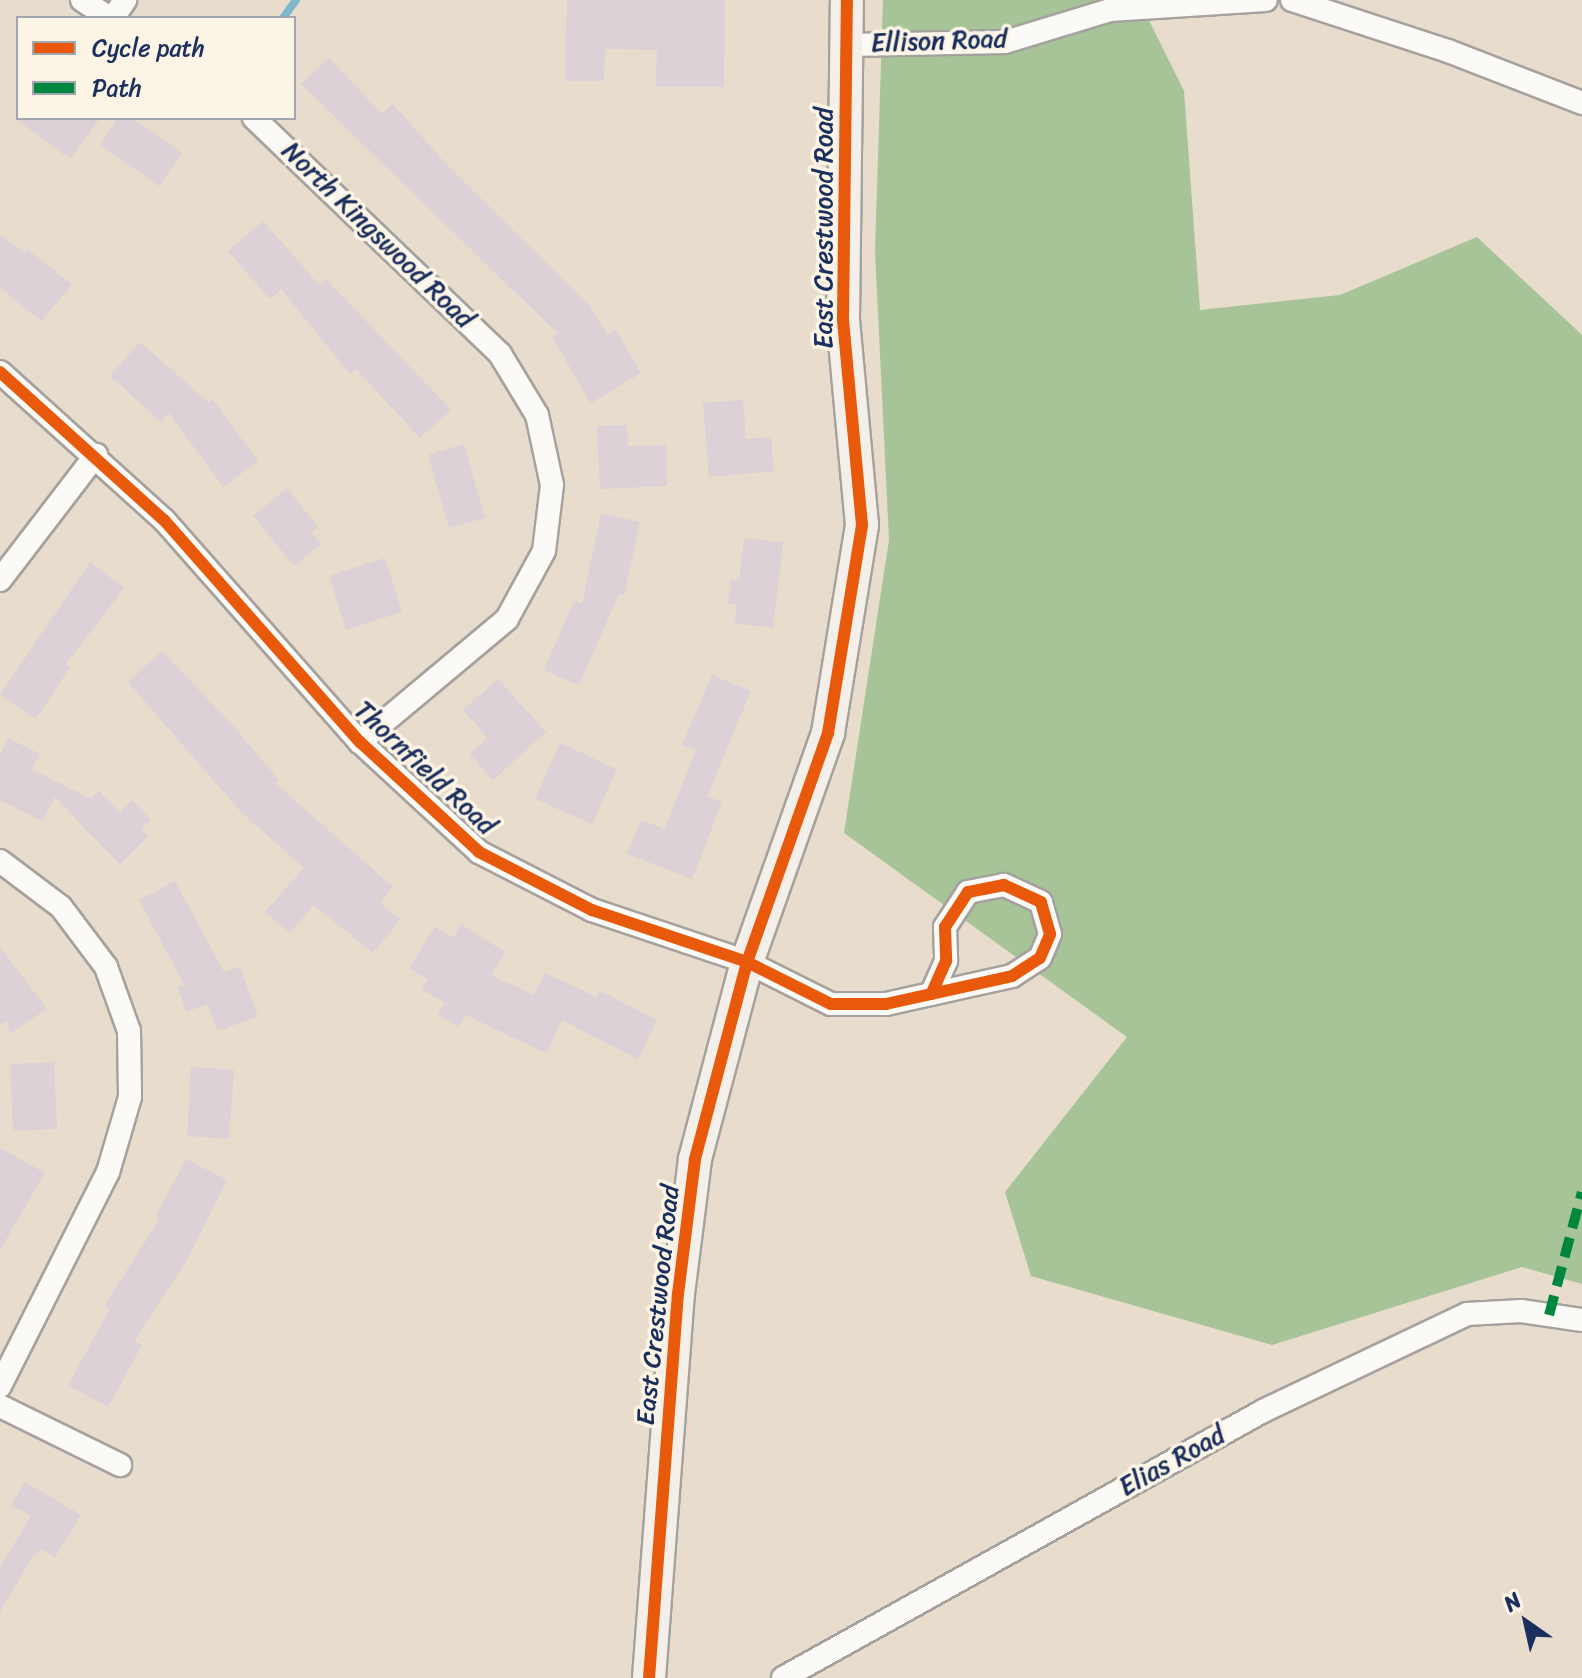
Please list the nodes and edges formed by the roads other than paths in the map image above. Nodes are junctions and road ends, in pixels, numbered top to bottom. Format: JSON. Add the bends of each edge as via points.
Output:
{"nodes":[{"id":1,"x":82,"y":0,"type":"edge"},
{"id":2,"x":125,"y":0,"type":"edge"},
{"id":3,"x":847,"y":0,"type":"edge"},
{"id":4,"x":1266,"y":0,"type":"edge"},
{"id":5,"x":1292,"y":0,"type":"edge"},
{"id":6,"x":108,"y":16,"type":"edge"},
{"id":7,"x":113,"y":16,"type":"edge"},
{"id":8,"x":847,"y":45,"type":"junction"},
{"id":9,"x":1582,"y":103,"type":"edge"},
{"id":10,"x":256,"y":120,"type":"edge"},
{"id":11,"x":0,"y":372,"type":"edge"},
{"id":12,"x":96,"y":455,"type":"junction"},
{"id":13,"x":0,"y":580,"type":"edge"},
{"id":14,"x":360,"y":742,"type":"junction"},
{"id":15,"x":0,"y":861,"type":"edge"},
{"id":16,"x":747,"y":962,"type":"junction"},
{"id":17,"x":931,"y":994,"type":"junction"},
{"id":18,"x":1582,"y":1320,"type":"edge"},
{"id":19,"x":0,"y":1386,"type":"edge"},
{"id":20,"x":0,"y":1406,"type":"edge"},
{"id":21,"x":120,"y":1465,"type":"dead end"},
{"id":22,"x":649,"y":1678,"type":"edge"},
{"id":23,"x":783,"y":1678,"type":"edge"}],
"edges":[{"from":1,"to":6,"type":"street"},
{"from":2,"to":7,"type":"street"},
{"from":3,"to":8,"type":"street","name":"East Crestwood Road"},
{"from":4,"to":8,"type":"street","name":"Ellison Road","via":[[1110,10],[1005,42]]},
{"from":5,"to":9,"type":"street","via":[[1448,51]]},
{"from":8,"to":16,"type":"street","name":"East Crestwood Road","via":[[843,319],[862,525],[828,733]]},
{"from":10,"to":14,"type":"street","name":"North Kingswood Road","via":[[500,354],[537,415],[552,485],[544,551],[507,619]]},
{"from":11,"to":12,"type":"street","name":"Thornfield Road"},
{"from":12,"to":13,"type":"street"},
{"from":12,"to":14,"type":"street","name":"Thornfield Road","via":[[164,520]]},
{"from":14,"to":16,"type":"street","name":"Thornfield Road","via":[[479,852],[592,910]]},
{"from":15,"to":19,"type":"street","via":[[61,907],[106,967],[129,1031],[130,1097],[108,1172]]},
{"from":16,"to":17,"type":"street","name":"Thornfield Road","via":[[831,1004],[886,1004]]},
{"from":16,"to":22,"type":"street","name":"East Crestwood Road","via":[[695,1159],[678,1294]]},
{"from":17,"to":17,"type":"street","name":"Thornfield Road","via":[[1012,976],[1040,958],[1050,934],[1041,902],[1004,885],[968,892],[945,927],[946,961]]},
{"from":18,"to":23,"type":"street","name":"Elias Road","via":[[1521,1311],[1467,1314],[1263,1411]]},
{"from":20,"to":21,"type":"street"}]}
